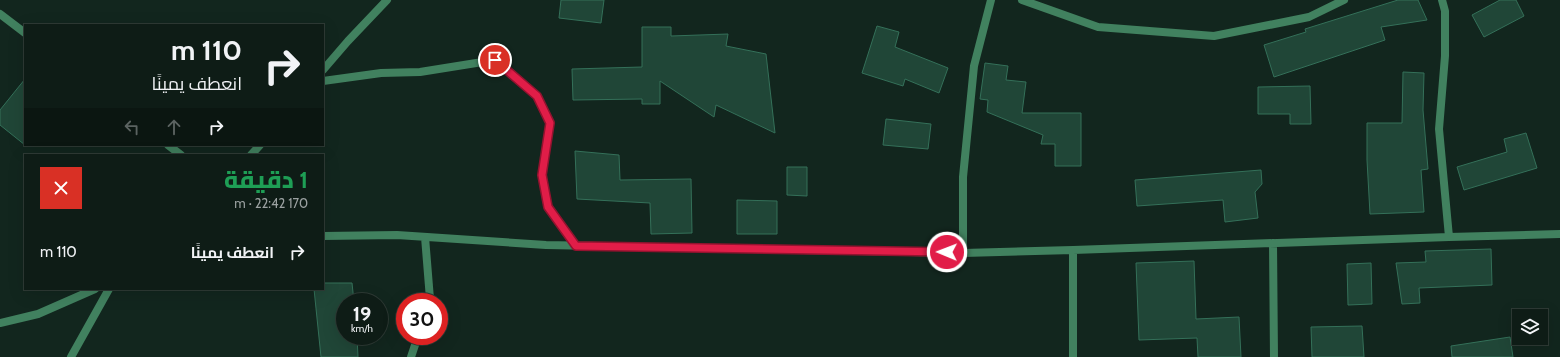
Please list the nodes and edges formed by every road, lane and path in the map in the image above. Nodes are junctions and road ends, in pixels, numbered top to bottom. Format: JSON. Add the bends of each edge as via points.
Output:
{"nodes":[{"id":1,"x":386,"y":0,"type":"edge"},
{"id":2,"x":991,"y":0,"type":"edge"},
{"id":3,"x":1022,"y":0,"type":"edge"},
{"id":4,"x":1344,"y":0,"type":"edge"},
{"id":5,"x":1442,"y":0,"type":"edge"},
{"id":6,"x":0,"y":14,"type":"edge"},
{"id":7,"x":24,"y":32,"type":"edge"},
{"id":8,"x":324,"y":69,"type":"edge"},
{"id":9,"x":324,"y":81,"type":"edge"},
{"id":10,"x":169,"y":146,"type":"edge"},
{"id":11,"x":259,"y":146,"type":"edge"},
{"id":12,"x":180,"y":154,"type":"edge"},
{"id":13,"x":252,"y":154,"type":"edge"},
{"id":14,"x":1560,"y":234,"type":"edge"},
{"id":15,"x":324,"y":236,"type":"edge"},
{"id":16,"x":424,"y":236,"type":"junction"},
{"id":17,"x":1449,"y":236,"type":"junction"},
{"id":18,"x":1273,"y":243,"type":"junction"},
{"id":19,"x":576,"y":246,"type":"junction"},
{"id":20,"x":1073,"y":250,"type":"junction"},
{"id":21,"x":963,"y":253,"type":"junction"},
{"id":22,"x":92,"y":290,"type":"edge"},
{"id":23,"x":108,"y":290,"type":"edge"},
{"id":24,"x":430,"y":293,"type":"edge"},
{"id":25,"x":0,"y":323,"type":"edge"},
{"id":26,"x":415,"y":345,"type":"edge"},
{"id":27,"x":71,"y":357,"type":"edge"},
{"id":28,"x":411,"y":357,"type":"edge"},
{"id":29,"x":1073,"y":357,"type":"edge"},
{"id":30,"x":1274,"y":357,"type":"edge"}],
"edges":[{"from":1,"to":8,"type":"street"},
{"from":2,"to":21,"type":"street","via":[[974,66],[963,177]]},
{"from":3,"to":4,"type":"street","via":[[1098,27],[1214,36],[1309,17]]},
{"from":5,"to":17,"type":"street","via":[[1445,11],[1445,56],[1439,129]]},
{"from":6,"to":7,"type":"street"},
{"from":9,"to":19,"type":"street","via":[[381,73],[420,72],[495,60],[537,96],[550,123],[542,175],[548,207]]},
{"from":10,"to":12,"type":"street"},
{"from":11,"to":13,"type":"street"},
{"from":14,"to":17,"type":"street"},
{"from":15,"to":16,"type":"street"},
{"from":16,"to":19,"type":"street"},
{"from":16,"to":24,"type":"street"},
{"from":17,"to":18,"type":"street"},
{"from":18,"to":20,"type":"street"},
{"from":18,"to":30,"type":"street"},
{"from":19,"to":21,"type":"street"},
{"from":20,"to":21,"type":"street"},
{"from":20,"to":29,"type":"street"},
{"from":22,"to":25,"type":"street","via":[[38,314]]},
{"from":23,"to":27,"type":"street"},
{"from":26,"to":28,"type":"street"}]}
